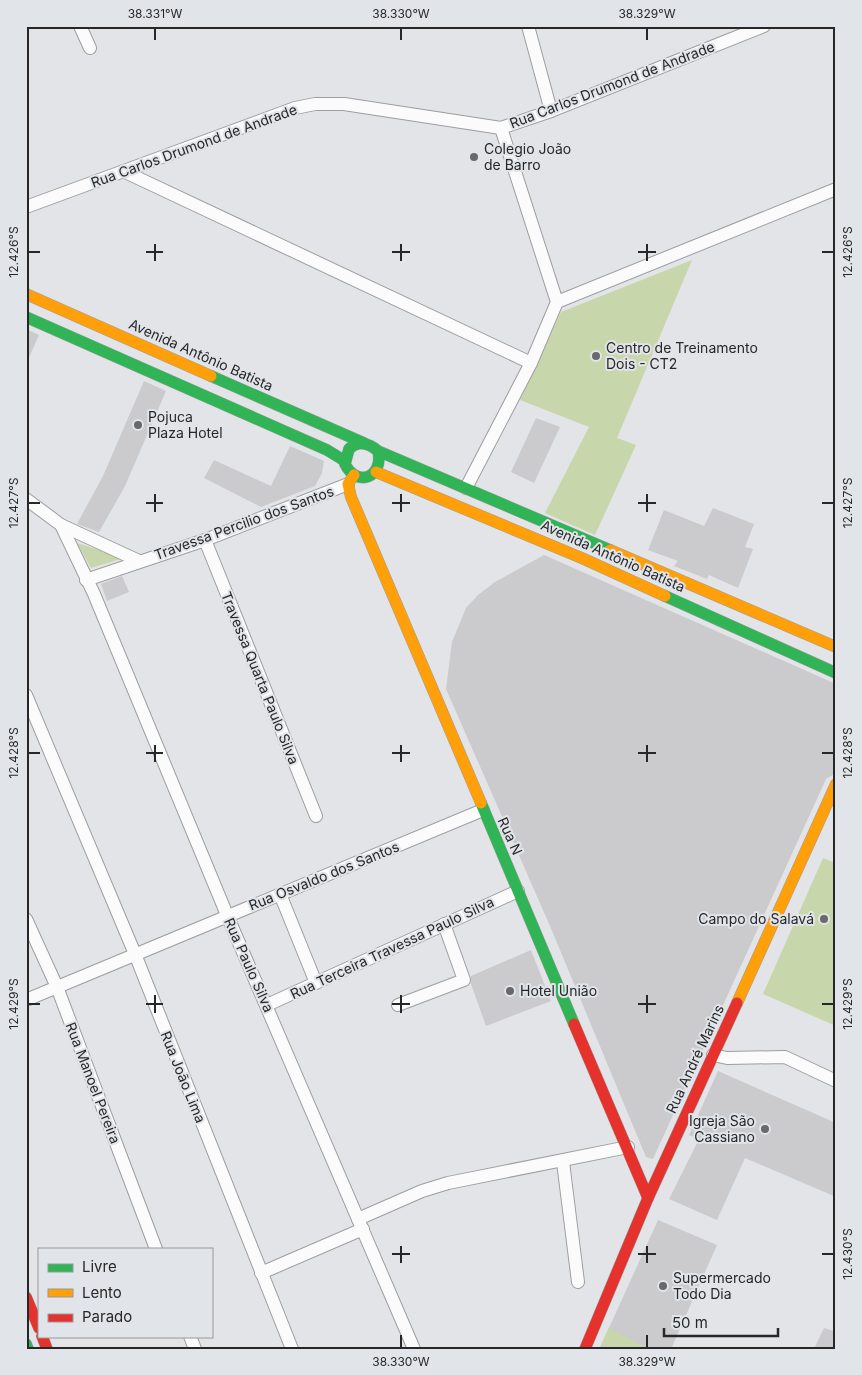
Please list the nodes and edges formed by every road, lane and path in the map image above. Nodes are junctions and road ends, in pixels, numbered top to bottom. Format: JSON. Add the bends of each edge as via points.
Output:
{"nodes":[{"id":1,"x":80,"y":26,"type":"edge"},
{"id":2,"x":528,"y":26,"type":"edge"},
{"id":3,"x":764,"y":26,"type":"edge"},
{"id":4,"x":90,"y":48,"type":"dead end"},
{"id":5,"x":551,"y":111,"type":"junction"},
{"id":6,"x":500,"y":128,"type":"junction"},
{"id":7,"x":123,"y":171,"type":"junction"},
{"id":8,"x":836,"y":189,"type":"edge"},
{"id":9,"x":26,"y":207,"type":"edge"},
{"id":10,"x":26,"y":294,"type":"edge"},
{"id":11,"x":557,"y":302,"type":"junction"},
{"id":12,"x":26,"y":317,"type":"edge"},
{"id":13,"x":531,"y":363,"type":"junction"},
{"id":14,"x":364,"y":443,"type":"junction"},
{"id":15,"x":378,"y":451,"type":"junction"},
{"id":16,"x":345,"y":461,"type":"junction"},
{"id":17,"x":376,"y":472,"type":"junction"},
{"id":18,"x":351,"y":480,"type":"junction"},
{"id":19,"x":466,"y":488,"type":"junction"},
{"id":20,"x":26,"y":499,"type":"edge"},
{"id":21,"x":541,"y":521,"type":"junction"},
{"id":22,"x":60,"y":525,"type":"junction"},
{"id":23,"x":534,"y":537,"type":"junction"},
{"id":24,"x":205,"y":540,"type":"junction"},
{"id":25,"x":138,"y":561,"type":"junction"},
{"id":26,"x":86,"y":580,"type":"junction"},
{"id":27,"x":836,"y":647,"type":"edge"},
{"id":28,"x":836,"y":673,"type":"edge"},
{"id":29,"x":26,"y":695,"type":"edge"},
{"id":30,"x":836,"y":784,"type":"edge"},
{"id":31,"x":483,"y":810,"type":"junction"},
{"id":32,"x":316,"y":816,"type":"dead end"},
{"id":33,"x":518,"y":891,"type":"junction"},
{"id":34,"x":280,"y":894,"type":"junction"},
{"id":35,"x":227,"y":915,"type":"junction"},
{"id":36,"x":26,"y":919,"type":"edge"},
{"id":37,"x":444,"y":924,"type":"junction"},
{"id":38,"x":135,"y":954,"type":"junction"},
{"id":39,"x":316,"y":983,"type":"junction"},
{"id":40,"x":57,"y":987,"type":"junction"},
{"id":41,"x":26,"y":1000,"type":"edge"},
{"id":42,"x":267,"y":1005,"type":"junction"},
{"id":43,"x":398,"y":1005,"type":"dead end"},
{"id":44,"x":713,"y":1055,"type":"junction"},
{"id":45,"x":836,"y":1081,"type":"edge"},
{"id":46,"x":628,"y":1147,"type":"junction"},
{"id":47,"x":633,"y":1160,"type":"junction"},
{"id":48,"x":665,"y":1160,"type":"junction"},
{"id":49,"x":562,"y":1162,"type":"junction"},
{"id":50,"x":648,"y":1198,"type":"junction"},
{"id":51,"x":361,"y":1224,"type":"junction"},
{"id":52,"x":156,"y":1248,"type":"edge"},
{"id":53,"x":261,"y":1273,"type":"junction"},
{"id":54,"x":578,"y":1282,"type":"dead end"},
{"id":55,"x":26,"y":1297,"type":"edge"},
{"id":56,"x":38,"y":1326,"type":"edge"},
{"id":57,"x":26,"y":1344,"type":"edge"},
{"id":58,"x":28,"y":1349,"type":"edge"},
{"id":59,"x":292,"y":1349,"type":"edge"},
{"id":60,"x":414,"y":1349,"type":"edge"},
{"id":61,"x":584,"y":1349,"type":"edge"}],
"edges":[{"from":1,"to":4,"type":"street"},
{"from":2,"to":5,"type":"street"},
{"from":3,"to":5,"type":"street","name":"Rua Carlos Drumond de Andrade"},
{"from":5,"to":6,"type":"street","name":"Rua Carlos Drumond de Andrade"},
{"from":6,"to":7,"type":"street","name":"Rua Carlos Drumond de Andrade","via":[[344,104],[315,104],[295,108]]},
{"from":6,"to":11,"type":"street"},
{"from":7,"to":9,"type":"street","name":"Rua Carlos Drumond de Andrade"},
{"from":7,"to":13,"type":"street"},
{"from":8,"to":11,"type":"street"},
{"from":10,"to":14,"type":"street","name":"Avenida Antônio Batista"},
{"from":11,"to":13,"type":"street"},
{"from":12,"to":16,"type":"street","via":[[327,450]]},
{"from":13,"to":19,"type":"street"},
{"from":14,"to":15,"type":"street","name":"Avenida Antônio Batista"},
{"from":14,"to":16,"type":"street","via":[[349,449]]},
{"from":15,"to":17,"type":"street","via":[[380,462]]},
{"from":15,"to":19,"type":"street","name":"Avenida Antônio Batista"},
{"from":16,"to":18,"type":"street"},
{"from":17,"to":18,"type":"street"},
{"from":17,"to":23,"type":"street","name":"Avenida Antônio Batista"},
{"from":18,"to":24,"type":"street","name":"Travessa Percilio dos Santos"},
{"from":18,"to":31,"type":"street","name":"Rua N","via":[[351,497]]},
{"from":19,"to":21,"type":"street","name":"Avenida Antônio Batista"},
{"from":20,"to":22,"type":"street","name":"Rua Paulo Silva"},
{"from":21,"to":23,"type":"street"},
{"from":21,"to":27,"type":"street","name":"Avenida Antônio Batista"},
{"from":22,"to":25,"type":"street","name":"Rua Paulo Silva"},
{"from":22,"to":26,"type":"street","name":"Rua Paulo Silva"},
{"from":23,"to":28,"type":"street","name":"Avenida Antônio Batista"},
{"from":24,"to":25,"type":"street","name":"Travessa Percilio dos Santos"},
{"from":24,"to":32,"type":"street","name":"Travessa Quarta Paulo Silva"},
{"from":25,"to":26,"type":"street"},
{"from":26,"to":35,"type":"street","name":"Rua Paulo Silva"},
{"from":29,"to":38,"type":"street","name":"Rua João Lima"},
{"from":30,"to":44,"type":"street","name":"Rua André Marins"},
{"from":31,"to":33,"type":"street","name":"Rua N"},
{"from":31,"to":34,"type":"street","name":"Rua Osvaldo dos Santos"},
{"from":33,"to":37,"type":"street","name":"Rua Terceira Travessa Paulo Silva"},
{"from":33,"to":46,"type":"street","name":"Rua N","via":[[573,1026]]},
{"from":34,"to":35,"type":"street","name":"Rua Osvaldo dos Santos"},
{"from":34,"to":39,"type":"street"},
{"from":35,"to":38,"type":"street","name":"Rua Osvaldo dos Santos"},
{"from":35,"to":42,"type":"street","name":"Rua Paulo Silva"},
{"from":36,"to":40,"type":"street","name":"Rua Manoel Pereira"},
{"from":37,"to":39,"type":"street","name":"Rua Terceira Travessa Paulo Silva"},
{"from":37,"to":43,"type":"street","via":[[464,980]]},
{"from":38,"to":40,"type":"street","name":"Rua Osvaldo dos Santos"},
{"from":38,"to":53,"type":"street","name":"Rua João Lima"},
{"from":39,"to":42,"type":"street","name":"Rua Terceira Travessa Paulo Silva"},
{"from":40,"to":41,"type":"street","name":"Rua Osvaldo dos Santos"},
{"from":40,"to":52,"type":"street","name":"Rua Manoel Pereira"},
{"from":42,"to":51,"type":"street","name":"Rua Paulo Silva"},
{"from":44,"to":45,"type":"street","via":[[726,1058],[785,1057]]},
{"from":44,"to":48,"type":"street","name":"Rua André Marins"},
{"from":46,"to":47,"type":"street","name":"Rua N"},
{"from":46,"to":49,"type":"street"},
{"from":47,"to":48,"type":"street","via":[[650,1167]]},
{"from":47,"to":50,"type":"street","name":"Rua N"},
{"from":48,"to":50,"type":"street","name":"Rua André Marins"},
{"from":49,"to":51,"type":"street","via":[[448,1183],[422,1191]]},
{"from":49,"to":54,"type":"street"},
{"from":50,"to":61,"type":"street","name":"Rua André Marins"},
{"from":51,"to":53,"type":"street"},
{"from":51,"to":60,"type":"street","name":"Rua Paulo Silva"},
{"from":53,"to":59,"type":"street","name":"Rua João Lima"},
{"from":55,"to":56,"type":"street"},
{"from":57,"to":58,"type":"street"}]}
